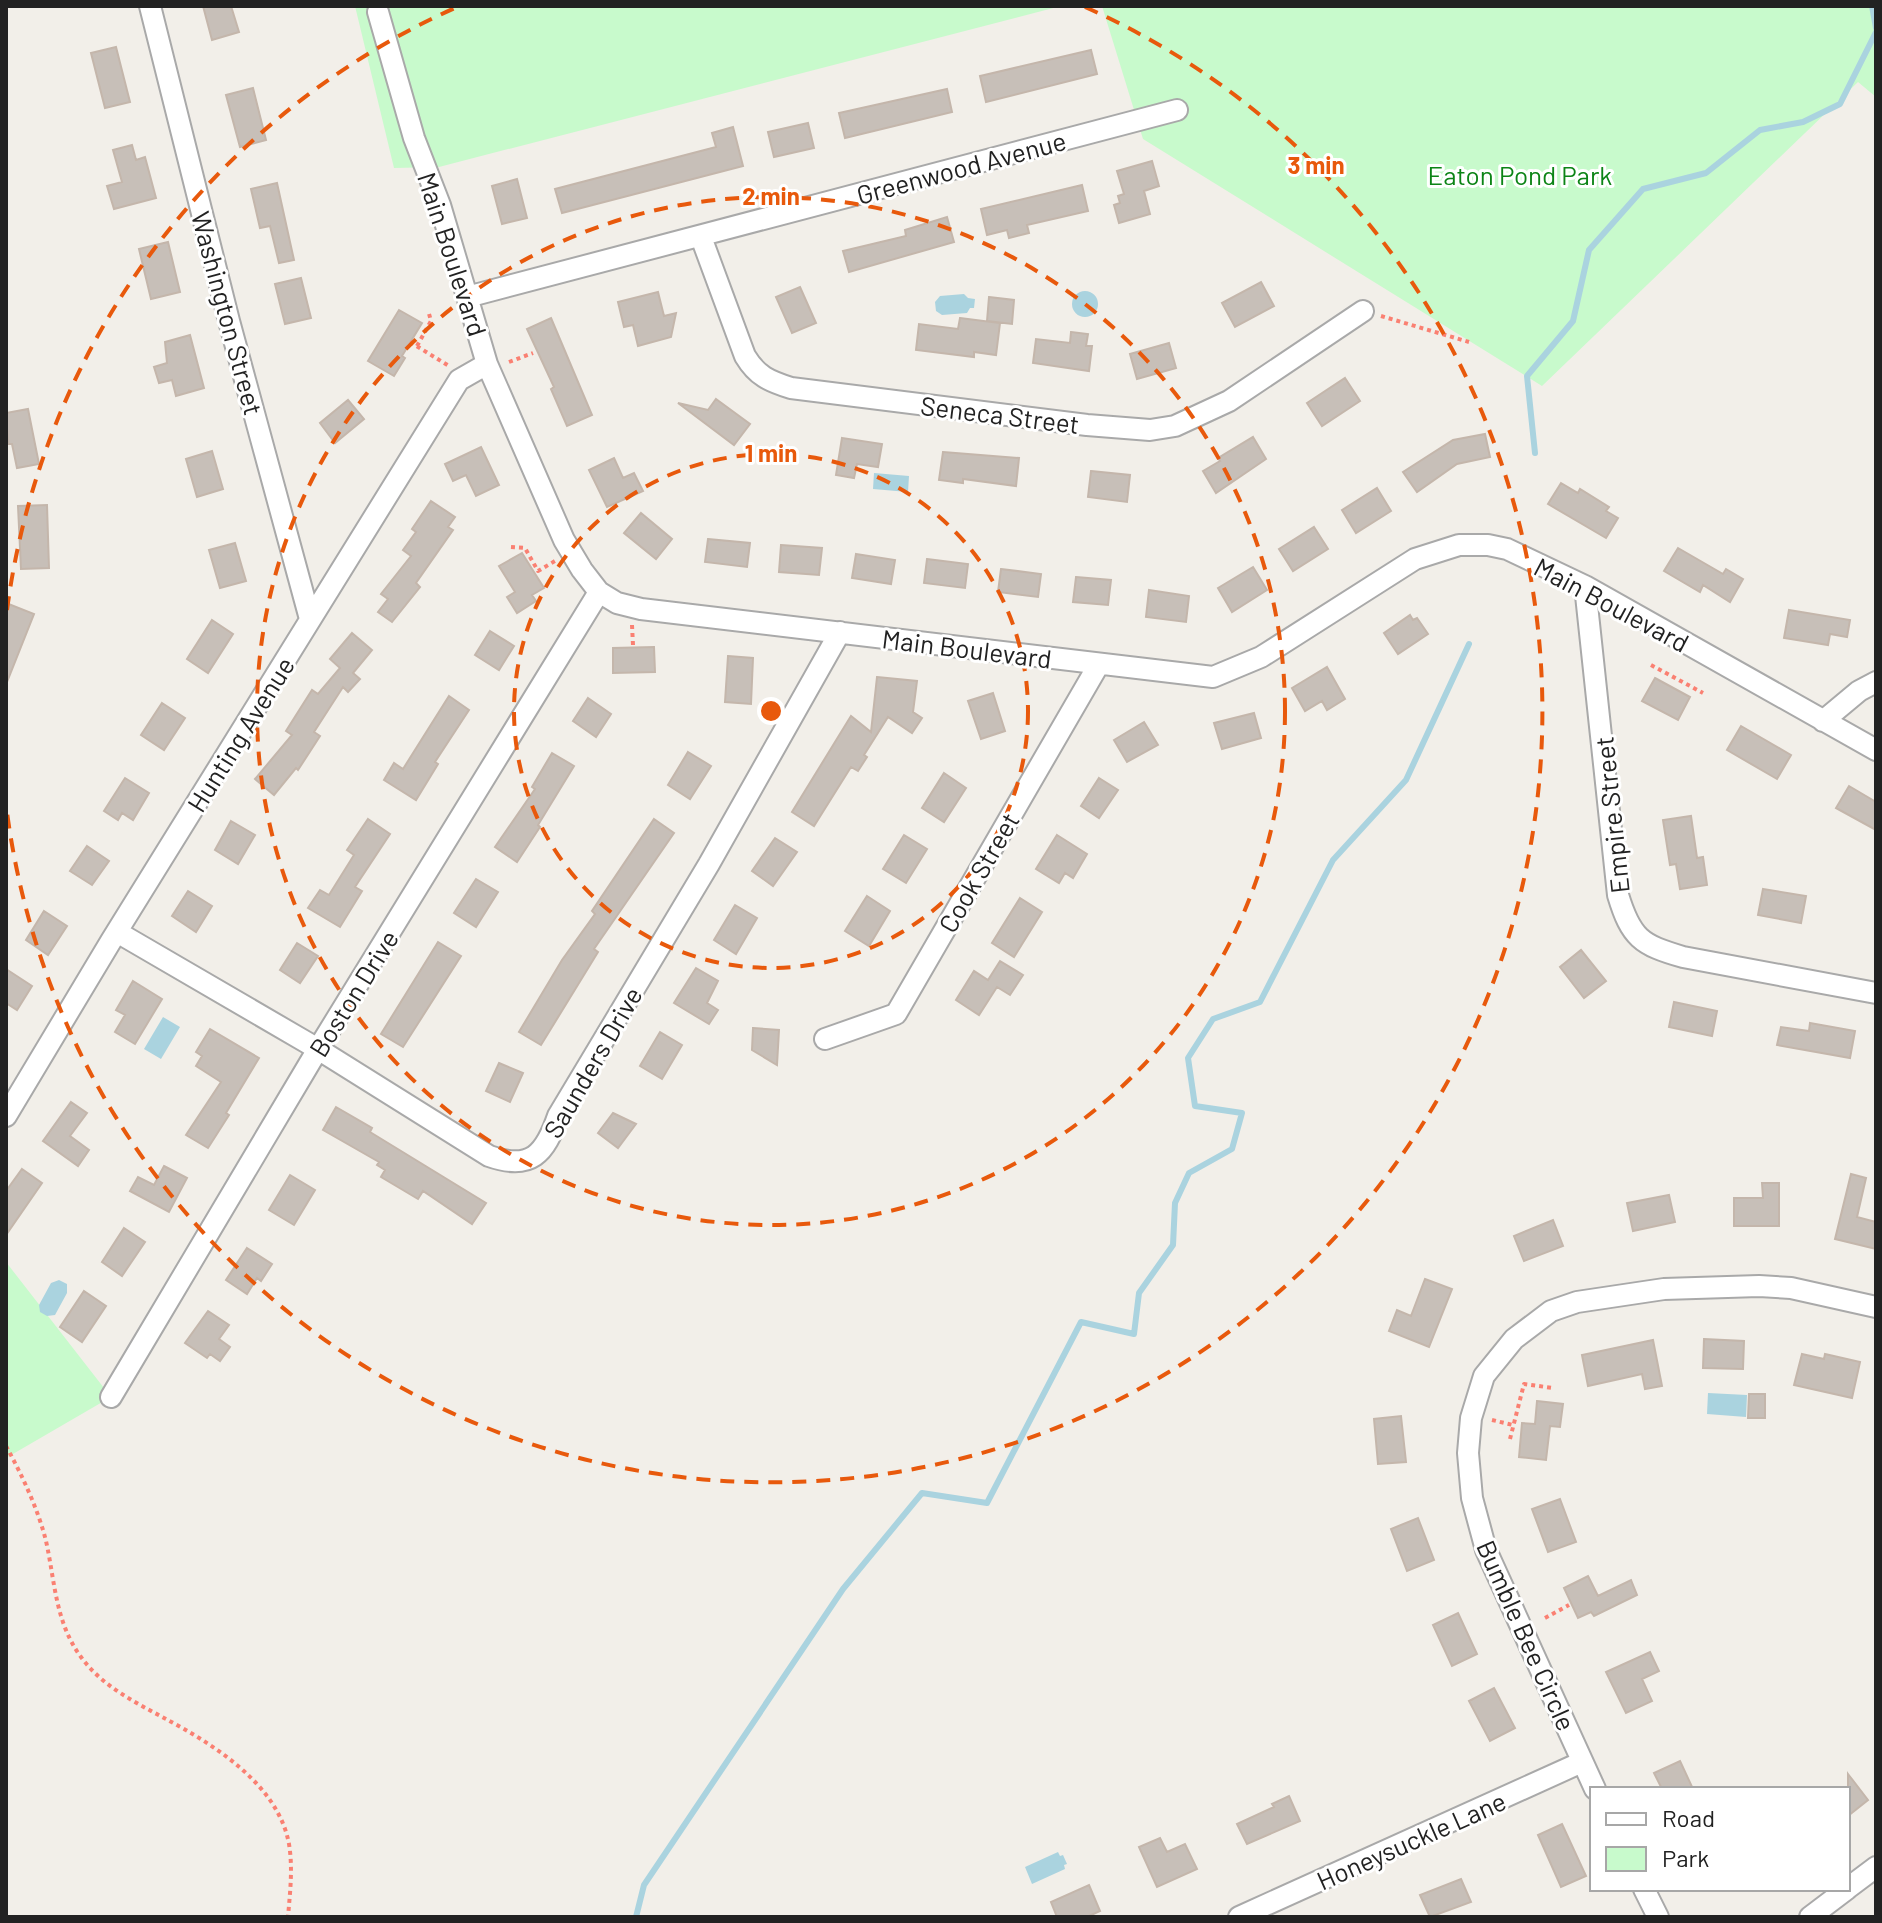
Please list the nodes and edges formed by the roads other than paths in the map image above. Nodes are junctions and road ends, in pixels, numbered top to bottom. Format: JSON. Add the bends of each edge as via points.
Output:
{"nodes":[{"id":1,"x":150,"y":6,"type":"edge"},
{"id":2,"x":378,"y":12,"type":"dead end"},
{"id":3,"x":1177,"y":110,"type":"dead end"},
{"id":4,"x":701,"y":237,"type":"junction"},
{"id":5,"x":467,"y":297,"type":"junction"},
{"id":6,"x":1363,"y":311,"type":"road end"},
{"id":7,"x":488,"y":367,"type":"junction"},
{"id":8,"x":1585,"y":586,"type":"junction"},
{"id":9,"x":599,"y":592,"type":"junction"},
{"id":10,"x":310,"y":619,"type":"junction"},
{"id":11,"x":840,"y":632,"type":"junction"},
{"id":12,"x":1099,"y":664,"type":"junction"},
{"id":13,"x":1876,"y":682,"type":"edge"},
{"id":14,"x":1823,"y":721,"type":"junction"},
{"id":15,"x":1876,"y":750,"type":"edge"},
{"id":16,"x":117,"y":932,"type":"junction"},
{"id":17,"x":1876,"y":993,"type":"edge"},
{"id":18,"x":825,"y":1039,"type":"dead end"},
{"id":19,"x":318,"y":1049,"type":"junction"},
{"id":20,"x":6,"y":1116,"type":"edge"},
{"id":21,"x":1876,"y":1307,"type":"edge"},
{"id":22,"x":111,"y":1397,"type":"dead end"},
{"id":23,"x":1582,"y":1762,"type":"junction"},
{"id":24,"x":1594,"y":1787,"type":"edge"},
{"id":25,"x":1876,"y":1867,"type":"edge"},
{"id":26,"x":1850,"y":1886,"type":"edge"},
{"id":27,"x":1645,"y":1891,"type":"edge"},
{"id":28,"x":1843,"y":1891,"type":"edge"},
{"id":29,"x":1239,"y":1917,"type":"edge"},
{"id":30,"x":1658,"y":1917,"type":"edge"},
{"id":31,"x":1810,"y":1917,"type":"edge"}],
"edges":[{"from":1,"to":10,"type":"street","name":"Washington Street"},
{"from":2,"to":5,"type":"street","name":"Main Boulevard"},
{"from":3,"to":4,"type":"street","name":"Greenwood Avenue"},
{"from":4,"to":5,"type":"street","name":"Greenwood Avenue"},
{"from":4,"to":6,"type":"street","name":"Seneca Street","via":[[745,356],[766,380],[807,390],[1087,425],[1150,430],[1175,426],[1229,401]]},
{"from":5,"to":7,"type":"street","name":"Main Boulevard"},
{"from":7,"to":9,"type":"street","name":"Main Boulevard","via":[[564,540]]},
{"from":7,"to":10,"type":"street","name":"Hunting Avenue","via":[[462,378]]},
{"from":8,"to":12,"type":"street","name":"Main Boulevard","via":[[1507,549],[1459,545],[1415,559],[1261,657],[1222,674],[1196,677]]},
{"from":8,"to":14,"type":"street","name":"Main Boulevard"},
{"from":8,"to":17,"type":"street","name":"Empire Street","via":[[1618,895],[1630,928],[1654,949],[1683,957]]},
{"from":9,"to":11,"type":"street","name":"Main Boulevard","via":[[641,609]]},
{"from":9,"to":19,"type":"street","name":"Boston Drive"},
{"from":10,"to":16,"type":"street","name":"Hunting Avenue"},
{"from":11,"to":12,"type":"street","name":"Main Boulevard"},
{"from":11,"to":19,"type":"street","name":"Saunders Drive","via":[[539,1153],[518,1163],[489,1156]]},
{"from":12,"to":18,"type":"street","name":"Cook Street","via":[[896,1014]]},
{"from":13,"to":14,"type":"street"},
{"from":14,"to":15,"type":"street","name":"Main Boulevard"},
{"from":16,"to":19,"type":"street","name":"Saunders Drive"},
{"from":16,"to":20,"type":"street","name":"Hunting Avenue"},
{"from":19,"to":22,"type":"street","name":"Boston Drive"},
{"from":21,"to":23,"type":"street","name":"Bumble Bee Circle","via":[[1759,1286],[1664,1289],[1570,1303],[1514,1339],[1484,1376],[1471,1418],[1472,1498],[1486,1550]]},
{"from":23,"to":24,"type":"street","name":"Bumble Bee Circle"},
{"from":23,"to":29,"type":"street","name":"Honeysuckle Lane"},
{"from":25,"to":26,"type":"street"},
{"from":27,"to":30,"type":"street"},
{"from":28,"to":31,"type":"street"}]}
